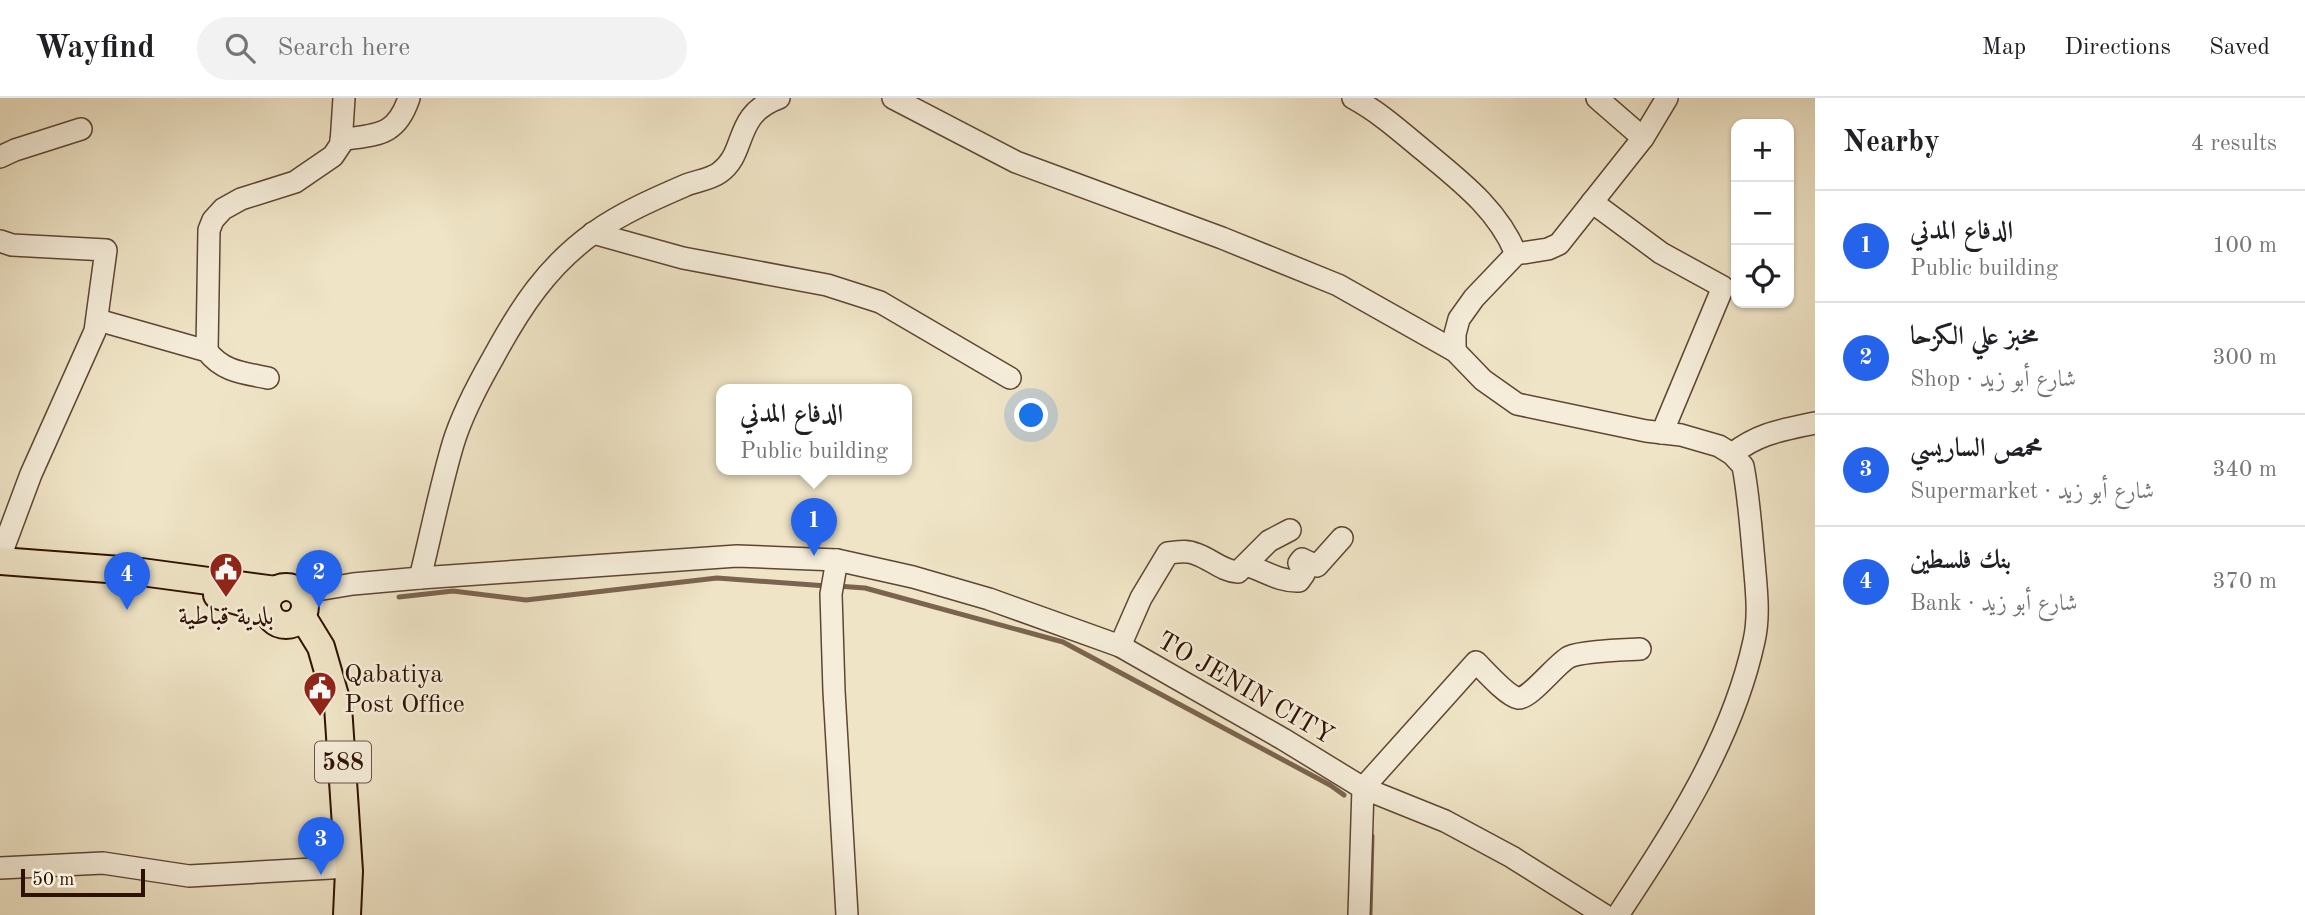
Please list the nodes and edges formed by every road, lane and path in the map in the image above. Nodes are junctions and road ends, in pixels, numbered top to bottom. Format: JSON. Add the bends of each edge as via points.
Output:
{"nodes":[{"id":1,"x":344,"y":98,"type":"edge"},
{"id":2,"x":409,"y":98,"type":"edge"},
{"id":3,"x":779,"y":98,"type":"edge"},
{"id":4,"x":893,"y":98,"type":"edge"},
{"id":5,"x":1353,"y":98,"type":"edge"},
{"id":6,"x":1597,"y":98,"type":"edge"},
{"id":7,"x":1667,"y":98,"type":"edge"},
{"id":8,"x":81,"y":129,"type":"dead end"},
{"id":9,"x":1643,"y":138,"type":"junction"},
{"id":10,"x":341,"y":139,"type":"junction"},
{"id":11,"x":0,"y":157,"type":"edge"},
{"id":12,"x":1592,"y":202,"type":"junction"},
{"id":13,"x":593,"y":233,"type":"junction"},
{"id":14,"x":0,"y":241,"type":"edge"},
{"id":15,"x":1516,"y":254,"type":"junction"},
{"id":16,"x":98,"y":320,"type":"junction"},
{"id":17,"x":207,"y":351,"type":"junction"},
{"id":18,"x":1455,"y":351,"type":"junction"},
{"id":19,"x":268,"y":378,"type":"dead end"},
{"id":20,"x":1010,"y":378,"type":"dead end"},
{"id":21,"x":1815,"y":423,"type":"edge"},
{"id":22,"x":1662,"y":433,"type":"junction"},
{"id":23,"x":1732,"y":454,"type":"junction"},
{"id":24,"x":1290,"y":530,"type":"dead end"},
{"id":25,"x":1342,"y":538,"type":"dead end"},
{"id":26,"x":0,"y":559,"type":"edge"},
{"id":27,"x":837,"y":560,"type":"junction"},
{"id":28,"x":1247,"y":565,"type":"junction"},
{"id":29,"x":0,"y":572,"type":"edge"},
{"id":30,"x":420,"y":578,"type":"junction"},
{"id":31,"x":286,"y":603,"type":"junction"},
{"id":32,"x":1120,"y":646,"type":"junction"},
{"id":33,"x":1640,"y":649,"type":"dead end"},
{"id":34,"x":1363,"y":788,"type":"junction"},
{"id":35,"x":349,"y":867,"type":"junction"},
{"id":36,"x":0,"y":868,"type":"edge"},
{"id":37,"x":347,"y":915,"type":"edge"},
{"id":38,"x":847,"y":915,"type":"edge"},
{"id":39,"x":1359,"y":915,"type":"edge"},
{"id":40,"x":1604,"y":915,"type":"edge"},
{"id":41,"x":1618,"y":915,"type":"edge"}],
"edges":[{"from":1,"to":10,"type":"street"},
{"from":2,"to":10,"type":"street","via":[[396,125]]},
{"from":3,"to":13,"type":"street","via":[[749,120],[733,157],[717,175],[618,217]]},
{"from":4,"to":18,"type":"street","via":[[1016,162],[1338,285]]},
{"from":5,"to":15,"type":"street","via":[[1380,112],[1468,188],[1500,222]]},
{"from":6,"to":9,"type":"street"},
{"from":7,"to":9,"type":"street"},
{"from":8,"to":11,"type":"street"},
{"from":9,"to":12,"type":"street"},
{"from":10,"to":17,"type":"street","via":[[333,156],[316,170],[295,182],[241,199],[213,220],[209,230]]},
{"from":12,"to":15,"type":"street","via":[[1559,244]]},
{"from":12,"to":22,"type":"street","via":[[1661,253],[1723,288]]},
{"from":13,"to":20,"type":"street","via":[[683,258],[827,285],[880,303]]},
{"from":13,"to":30,"type":"street","via":[[561,260],[519,309],[472,396],[453,444]]},
{"from":14,"to":16,"type":"street","via":[[106,250]]},
{"from":15,"to":18,"type":"street","via":[[1459,319]]},
{"from":16,"to":17,"type":"street"},
{"from":16,"to":26,"type":"street","via":[[31,474]]},
{"from":17,"to":19,"type":"street","via":[[228,369]]},
{"from":18,"to":22,"type":"street","via":[[1483,380],[1517,404]]},
{"from":21,"to":23,"type":"street","via":[[1751,439]]},
{"from":22,"to":23,"type":"street","via":[[1719,446]]},
{"from":23,"to":41,"type":"street","via":[[1743,466],[1745,477],[1757,597],[1755,639],[1713,760]]},
{"from":24,"to":28,"type":"street","via":[[1269,541]]},
{"from":25,"to":28,"type":"street","via":[[1317,566],[1302,559],[1304,575],[1299,581],[1284,582]]},
{"from":26,"to":31,"type":"main road","via":[[134,571]]},
{"from":27,"to":30,"type":"street","name":"TO JENIN CITY","via":[[737,556]]},
{"from":27,"to":32,"type":"street","name":"TO JENIN CITY","via":[[989,599]]},
{"from":27,"to":38,"type":"street","via":[[831,594]]},
{"from":28,"to":32,"type":"street","via":[[1238,572],[1229,571],[1197,554],[1168,553]]},
{"from":29,"to":31,"type":"main road","via":[[179,588],[254,606]]},
{"from":30,"to":31,"type":"street","name":"TO JENIN CITY","via":[[354,584]]},
{"from":31,"to":35,"type":"main road","number":"588","via":[[321,647],[338,706]]},
{"from":32,"to":34,"type":"street","name":"TO JENIN CITY"},
{"from":33,"to":34,"type":"street","via":[[1569,657],[1518,698],[1476,662]]},
{"from":34,"to":39,"type":"street"},
{"from":34,"to":40,"type":"street","name":"TO JENIN CITY","via":[[1445,821]]},
{"from":35,"to":36,"type":"street","via":[[189,876],[103,863]]},
{"from":35,"to":37,"type":"main road","number":"588"}]}
